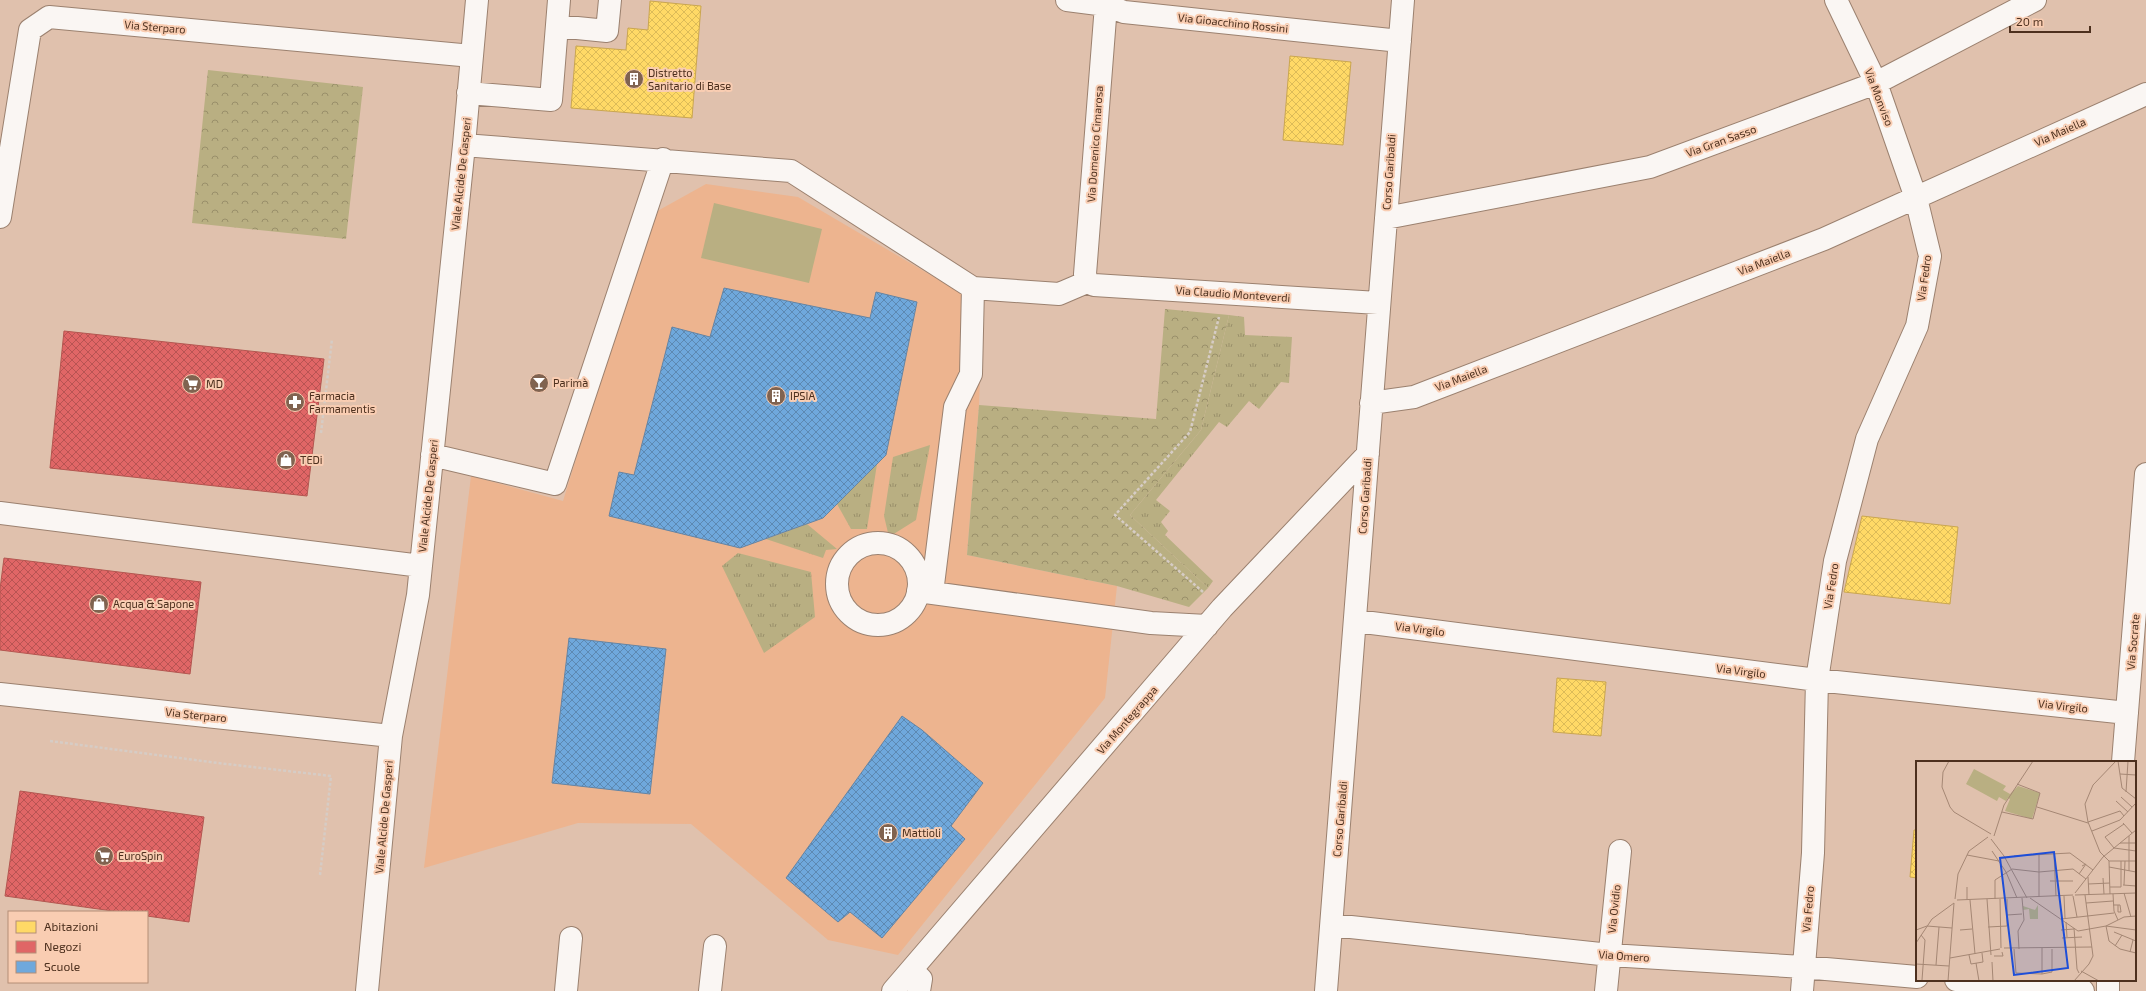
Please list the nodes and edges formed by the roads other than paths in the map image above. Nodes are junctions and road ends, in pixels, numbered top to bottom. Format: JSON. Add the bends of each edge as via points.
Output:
{"nodes":[{"id":1,"x":477,"y":0,"type":"edge"},
{"id":2,"x":560,"y":0,"type":"edge"},
{"id":3,"x":610,"y":0,"type":"edge"},
{"id":4,"x":1067,"y":0,"type":"edge"},
{"id":5,"x":1403,"y":0,"type":"edge"},
{"id":6,"x":1836,"y":0,"type":"edge"},
{"id":7,"x":2035,"y":0,"type":"edge"},
{"id":8,"x":1106,"y":5,"type":"junction"},
{"id":9,"x":557,"y":26,"type":"junction"},
{"id":10,"x":1400,"y":41,"type":"junction"},
{"id":11,"x":472,"y":56,"type":"junction"},
{"id":12,"x":1876,"y":83,"type":"junction"},
{"id":13,"x":468,"y":93,"type":"junction"},
{"id":14,"x":2146,"y":94,"type":"edge"},
{"id":15,"x":464,"y":145,"type":"junction"},
{"id":16,"x":663,"y":160,"type":"junction"},
{"id":17,"x":1916,"y":198,"type":"junction"},
{"id":18,"x":0,"y":217,"type":"edge"},
{"id":19,"x":1386,"y":218,"type":"junction"},
{"id":20,"x":1087,"y":282,"type":"junction"},
{"id":21,"x":973,"y":288,"type":"junction"},
{"id":22,"x":1378,"y":303,"type":"junction"},
{"id":23,"x":1371,"y":403,"type":"junction"},
{"id":24,"x":1368,"y":454,"type":"junction"},
{"id":25,"x":432,"y":455,"type":"junction"},
{"id":26,"x":2146,"y":474,"type":"edge"},
{"id":27,"x":0,"y":513,"type":"edge"},
{"id":28,"x":421,"y":566,"type":"junction"},
{"id":29,"x":1356,"y":621,"type":"junction"},
{"id":30,"x":1207,"y":626,"type":"junction"},
{"id":31,"x":1817,"y":680,"type":"junction"},
{"id":32,"x":0,"y":694,"type":"edge"},
{"id":33,"x":2127,"y":713,"type":"junction"},
{"id":34,"x":391,"y":736,"type":"junction"},
{"id":35,"x":2123,"y":761,"type":"edge"},
{"id":36,"x":1620,"y":851,"type":"dead end"},
{"id":37,"x":1332,"y":925,"type":"junction"},
{"id":38,"x":571,"y":938,"type":"dead end"},
{"id":39,"x":715,"y":946,"type":"dead end"},
{"id":40,"x":1610,"y":956,"type":"junction"},
{"id":41,"x":1803,"y":967,"type":"junction"},
{"id":42,"x":912,"y":970,"type":"junction"},
{"id":43,"x":1916,"y":977,"type":"edge"},
{"id":44,"x":1968,"y":981,"type":"edge"},
{"id":45,"x":367,"y":991,"type":"edge"},
{"id":46,"x":566,"y":991,"type":"edge"},
{"id":47,"x":710,"y":991,"type":"edge"},
{"id":48,"x":894,"y":991,"type":"edge"},
{"id":49,"x":919,"y":991,"type":"edge"},
{"id":50,"x":1326,"y":991,"type":"edge"},
{"id":51,"x":1606,"y":991,"type":"edge"},
{"id":52,"x":1802,"y":991,"type":"edge"},
{"id":53,"x":2083,"y":991,"type":"edge"}],
"edges":[{"from":1,"to":11,"type":"street","name":"Viale Alcide De Gasperi"},
{"from":2,"to":9,"type":"street"},
{"from":3,"to":9,"type":"street","via":[[607,31]]},
{"from":4,"to":8,"type":"street","name":"Via Gioacchino Rossini"},
{"from":5,"to":10,"type":"street","name":"Corso Garibaldi"},
{"from":6,"to":12,"type":"street","name":"Via Monviso"},
{"from":7,"to":12,"type":"street","name":"Via Gran Sasso"},
{"from":8,"to":10,"type":"street","name":"Via Gioacchino Rossini","via":[[1124,12]]},
{"from":8,"to":20,"type":"street","name":"Via Domenico Cimarosa","via":[[1085,274]]},
{"from":9,"to":13,"type":"street","via":[[551,100]]},
{"from":10,"to":19,"type":"street","name":"Corso Garibaldi"},
{"from":11,"to":13,"type":"street","name":"Viale Alcide De Gasperi"},
{"from":11,"to":18,"type":"street","name":"Via Sterparo","via":[[49,17],[30,30]]},
{"from":12,"to":17,"type":"street","name":"Via Monviso"},
{"from":12,"to":19,"type":"street","name":"Via Gran Sasso","via":[[1650,167]]},
{"from":13,"to":15,"type":"street","name":"Viale Alcide De Gasperi"},
{"from":14,"to":17,"type":"street","name":"Via Maiella"},
{"from":15,"to":16,"type":"street"},
{"from":15,"to":25,"type":"street","name":"Viale Alcide De Gasperi"},
{"from":16,"to":21,"type":"street","via":[[790,171]]},
{"from":16,"to":25,"type":"street","via":[[556,484]]},
{"from":17,"to":23,"type":"street","name":"Via Maiella","via":[[1824,239],[1414,397]]},
{"from":17,"to":31,"type":"street","name":"Via Fedro","via":[[1930,256],[1917,326],[1868,438],[1835,561]]},
{"from":19,"to":22,"type":"street","name":"Corso Garibaldi"},
{"from":20,"to":21,"type":"street","via":[[1059,294]]},
{"from":20,"to":22,"type":"street","name":"Via Claudio Monteverdi","via":[[1094,285]]},
{"from":21,"to":30,"type":"street","via":[[971,374],[955,407],[925,592],[1151,623]]},
{"from":22,"to":23,"type":"street","name":"Corso Garibaldi"},
{"from":23,"to":24,"type":"street","name":"Corso Garibaldi"},
{"from":24,"to":29,"type":"street","name":"Corso Garibaldi"},
{"from":24,"to":30,"type":"street","name":"Via Montegrappa"},
{"from":25,"to":28,"type":"street","name":"Viale Alcide De Gasperi"},
{"from":26,"to":33,"type":"street","name":"Via Socrate"},
{"from":27,"to":28,"type":"street"},
{"from":28,"to":34,"type":"street","name":"Viale Alcide De Gasperi","via":[[418,595]]},
{"from":29,"to":31,"type":"street","name":"Via Virgilo"},
{"from":29,"to":37,"type":"street","name":"Corso Garibaldi"},
{"from":30,"to":42,"type":"street","name":"Via Montegrappa"},
{"from":31,"to":33,"type":"street","name":"Via Virgilo"},
{"from":31,"to":41,"type":"street","name":"Via Fedro","via":[[1814,853]]},
{"from":32,"to":34,"type":"street","name":"Via Sterparo"},
{"from":33,"to":35,"type":"street","name":"Via Socrate"},
{"from":34,"to":45,"type":"street","name":"Viale Alcide De Gasperi"},
{"from":36,"to":40,"type":"street","name":"Via Ovidio"},
{"from":37,"to":40,"type":"street","name":"Via Omero"},
{"from":37,"to":50,"type":"street","name":"Corso Garibaldi"},
{"from":38,"to":46,"type":"street"},
{"from":39,"to":47,"type":"street"},
{"from":40,"to":41,"type":"street","name":"Via Omero"},
{"from":40,"to":51,"type":"street","name":"Via Ovidio"},
{"from":41,"to":43,"type":"street","name":"Via Omero"},
{"from":41,"to":52,"type":"street","name":"Via Fedro"},
{"from":42,"to":48,"type":"street","name":"Via Montegrappa"},
{"from":42,"to":49,"type":"street","via":[[921,979]]},
{"from":44,"to":53,"type":"street"}]}
